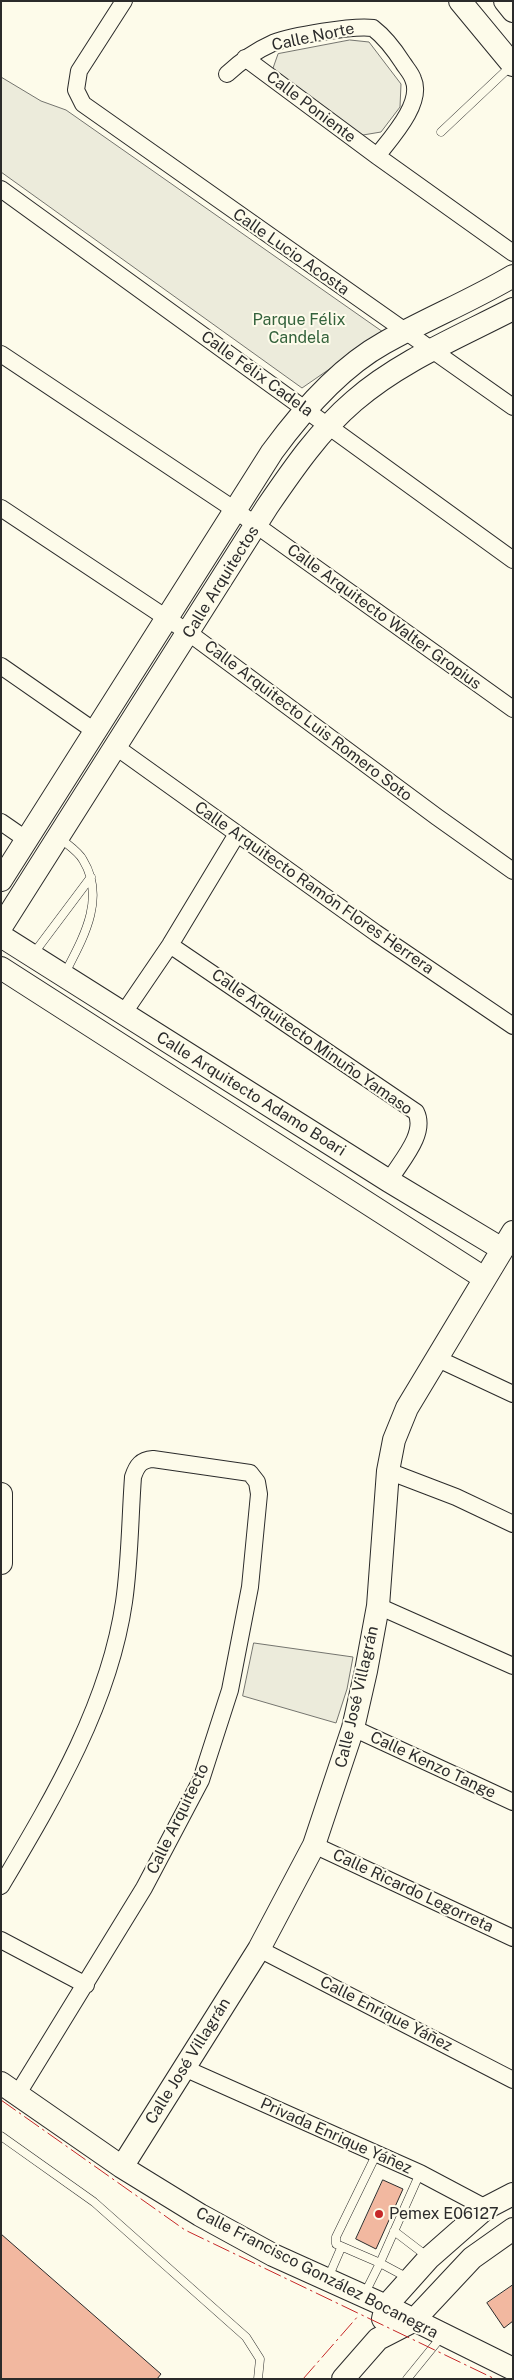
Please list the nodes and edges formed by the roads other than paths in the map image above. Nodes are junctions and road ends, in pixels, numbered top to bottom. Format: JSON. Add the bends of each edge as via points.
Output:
{"nodes":[{"id":1,"x":124,"y":1,"type":"edge"},
{"id":2,"x":460,"y":1,"type":"edge"},
{"id":3,"x":505,"y":1,"type":"edge"},
{"id":4,"x":513,"y":11,"type":"edge"},
{"id":5,"x":246,"y":58,"type":"junction"},
{"id":6,"x":513,"y":65,"type":"edge"},
{"id":7,"x":228,"y":74,"type":"dead end"},
{"id":8,"x":441,"y":132,"type":"dead end"},
{"id":9,"x":377,"y":156,"type":"junction"},
{"id":10,"x":1,"y":189,"type":"edge"},
{"id":11,"x":513,"y":253,"type":"edge"},
{"id":12,"x":513,"y":276,"type":"edge"},
{"id":13,"x":513,"y":309,"type":"edge"},
{"id":14,"x":404,"y":333,"type":"junction"},
{"id":15,"x":430,"y":350,"type":"junction"},
{"id":16,"x":1,"y":354,"type":"edge"},
{"id":17,"x":513,"y":407,"type":"edge"},
{"id":18,"x":306,"y":409,"type":"junction"},
{"id":19,"x":329,"y":425,"type":"junction"},
{"id":20,"x":1,"y":508,"type":"edge"},
{"id":21,"x":235,"y":510,"type":"junction"},
{"id":22,"x":256,"y":526,"type":"junction"},
{"id":23,"x":513,"y":560,"type":"edge"},
{"id":24,"x":167,"y":617,"type":"junction"},
{"id":25,"x":190,"y":632,"type":"junction"},
{"id":26,"x":1,"y":666,"type":"edge"},
{"id":27,"x":513,"y":709,"type":"edge"},
{"id":28,"x":96,"y":732,"type":"junction"},
{"id":29,"x":116,"y":747,"type":"junction"},
{"id":30,"x":1,"y":822,"type":"edge"},
{"id":31,"x":237,"y":834,"type":"junction"},
{"id":32,"x":59,"y":838,"type":"junction"},
{"id":33,"x":28,"y":840,"type":"junction"},
{"id":34,"x":513,"y":870,"type":"edge"},
{"id":35,"x":91,"y":877,"type":"junction"},
{"id":36,"x":1,"y":880,"type":"edge"},
{"id":37,"x":1,"y":928,"type":"edge"},
{"id":38,"x":1,"y":936,"type":"edge"},
{"id":39,"x":170,"y":945,"type":"junction"},
{"id":40,"x":32,"y":955,"type":"junction"},
{"id":41,"x":1,"y":968,"type":"edge"},
{"id":42,"x":64,"y":976,"type":"junction"},
{"id":43,"x":123,"y":1014,"type":"junction"},
{"id":44,"x":513,"y":1026,"type":"edge"},
{"id":45,"x":389,"y":1180,"type":"junction"},
{"id":46,"x":509,"y":1245,"type":"edge"},
{"id":47,"x":484,"y":1278,"type":"junction"},
{"id":48,"x":436,"y":1358,"type":"junction"},
{"id":49,"x":513,"y":1394,"type":"edge"},
{"id":50,"x":388,"y":1470,"type":"junction"},
{"id":51,"x":1,"y":1494,"type":"edge"},
{"id":52,"x":513,"y":1524,"type":"edge"},
{"id":53,"x":1,"y":1563,"type":"edge"},
{"id":54,"x":378,"y":1606,"type":"junction"},
{"id":55,"x":513,"y":1666,"type":"edge"},
{"id":56,"x":353,"y":1728,"type":"junction"},
{"id":57,"x":513,"y":1802,"type":"edge"},
{"id":58,"x":314,"y":1845,"type":"junction"},
{"id":59,"x":1,"y":1886,"type":"edge"},
{"id":60,"x":513,"y":1938,"type":"edge"},
{"id":61,"x":1,"y":1940,"type":"edge"},
{"id":62,"x":260,"y":1949,"type":"junction"},
{"id":63,"x":86,"y":1985,"type":"junction"},
{"id":64,"x":184,"y":2068,"type":"junction"},
{"id":65,"x":513,"y":2080,"type":"edge"},
{"id":66,"x":9,"y":2089,"type":"edge"},
{"id":67,"x":1,"y":2136,"type":"edge"},
{"id":68,"x":377,"y":2153,"type":"junction"},
{"id":69,"x":122,"y":2167,"type":"junction"},
{"id":70,"x":420,"y":2173,"type":"junction"},
{"id":71,"x":513,"y":2194,"type":"edge"},
{"id":72,"x":486,"y":2208,"type":"junction"},
{"id":73,"x":513,"y":2229,"type":"edge"},
{"id":74,"x":394,"y":2231,"type":"junction"},
{"id":75,"x":342,"y":2248,"type":"junction"},
{"id":76,"x":429,"y":2258,"type":"junction"},
{"id":77,"x":380,"y":2263,"type":"junction"},
{"id":78,"x":410,"y":2279,"type":"junction"},
{"id":79,"x":327,"y":2280,"type":"junction"},
{"id":80,"x":364,"y":2297,"type":"junction"},
{"id":81,"x":386,"y":2306,"type":"junction"},
{"id":82,"x":413,"y":2321,"type":"junction"},
{"id":83,"x":442,"y":2336,"type":"junction"},
{"id":84,"x":378,"y":2339,"type":"junction"},
{"id":85,"x":513,"y":2369,"type":"edge"},
{"id":86,"x":258,"y":2379,"type":"edge"},
{"id":87,"x":343,"y":2379,"type":"edge"},
{"id":88,"x":408,"y":2379,"type":"edge"}],
"edges":[{"from":1,"to":14,"type":"street","name":"Calle Lucio Acosta","via":[[79,71],[76,90],[83,104]]},
{"from":2,"to":6,"type":"street"},
{"from":3,"to":4,"type":"street"},
{"from":5,"to":7,"type":"street","name":"Calle Norte"},
{"from":5,"to":9,"type":"street","name":"Calle Poniente"},
{"from":5,"to":9,"type":"street","name":"Calle Norte","via":[[274,43],[350,27],[373,28],[391,43],[414,80],[416,90],[413,103],[401,124]]},
{"from":6,"to":8,"type":"lane"},
{"from":9,"to":11,"type":"street","name":"Calle Poniente"},
{"from":10,"to":18,"type":"street","name":"Calle Félix Cadela"},
{"from":12,"to":14,"type":"street","name":"Calle Arquitectos"},
{"from":13,"to":15,"type":"street","name":"Calle Arquitectos"},
{"from":14,"to":15,"type":"street","name":"Calle Lucio Acosta"},
{"from":14,"to":18,"type":"street","name":"Calle Arquitectos","via":[[382,344],[343,372]]},
{"from":15,"to":17,"type":"street","name":"Calle Lucio Acosta"},
{"from":15,"to":19,"type":"street","name":"Calle Arquitectos","via":[[355,400]]},
{"from":16,"to":21,"type":"street"},
{"from":18,"to":19,"type":"street","name":"Calle Félix Cadela"},
{"from":18,"to":21,"type":"street","name":"Calle Arquitectos","via":[[272,452]]},
{"from":19,"to":22,"type":"street","name":"Calle Arquitectos","via":[[294,467]]},
{"from":19,"to":23,"type":"street","name":"Calle Félix Cadela"},
{"from":20,"to":24,"type":"street","name":"Calle Arquitecto Luis Romero Soto"},
{"from":21,"to":22,"type":"street","name":"Calle Arquitecto Walter Gropius"},
{"from":21,"to":24,"type":"street","name":"Calle Arquitectos"},
{"from":22,"to":25,"type":"street","name":"Calle Arquitectos"},
{"from":22,"to":27,"type":"street","name":"Calle Arquitecto Walter Gropius"},
{"from":24,"to":25,"type":"street","name":"Calle Arquitecto Luis Romero Soto"},
{"from":24,"to":28,"type":"street","name":"Calle Arquitectos"},
{"from":25,"to":29,"type":"street","name":"Calle Arquitectos"},
{"from":25,"to":34,"type":"street","name":"Calle Arquitecto Luis Romero Soto","via":[[437,818]]},
{"from":26,"to":28,"type":"street"},
{"from":28,"to":33,"type":"street","name":"Calle Arquitectos"},
{"from":29,"to":31,"type":"street","name":"Calle Arquitecto Ramón Flores Herrera"},
{"from":29,"to":32,"type":"street","name":"Calle Arquitectos"},
{"from":30,"to":33,"type":"street"},
{"from":31,"to":39,"type":"street"},
{"from":31,"to":44,"type":"street","name":"Calle Arquitecto Ramón Flores Herrera"},
{"from":32,"to":35,"type":"lane","via":[[83,859]]},
{"from":32,"to":37,"type":"street","name":"Calle Arquitectos"},
{"from":33,"to":36,"type":"street","name":"Calle Arquitectos"},
{"from":35,"to":40,"type":"lane"},
{"from":35,"to":42,"type":"lane","via":[[92,914],[89,926]]},
{"from":38,"to":40,"type":"street","name":"Calle Arquitecto Adamo Boari"},
{"from":39,"to":43,"type":"street"},
{"from":39,"to":45,"type":"street","name":"Calle Arquitecto Minuño Yamaso","via":[[416,1112],[420,1127]]},
{"from":40,"to":42,"type":"street","name":"Calle Arquitecto Adamo Boari"},
{"from":41,"to":47,"type":"street","name":"Calle Arquitecto Adamo Boari"},
{"from":42,"to":43,"type":"street","name":"Calle Arquitecto Adamo Boari"},
{"from":43,"to":45,"type":"street","name":"Calle Arquitecto Adamo Boari"},
{"from":45,"to":46,"type":"street","name":"Calle Arquitecto Adamo Boari"},
{"from":46,"to":47,"type":"street","name":"Calle José Villagrán"},
{"from":47,"to":48,"type":"street","name":"Calle José Villagrán"},
{"from":48,"to":49,"type":"street"},
{"from":48,"to":50,"type":"street","name":"Calle José Villagrán","via":[[407,1408],[394,1440]]},
{"from":50,"to":52,"type":"street"},
{"from":50,"to":54,"type":"street","name":"Calle José Villagrán"},
{"from":51,"to":53,"type":"street"},
{"from":54,"to":55,"type":"street"},
{"from":54,"to":56,"type":"street","name":"Calle José Villagrán"},
{"from":56,"to":57,"type":"street","name":"Calle Kenzo Tange"},
{"from":56,"to":58,"type":"street","name":"Calle José Villagrán"},
{"from":58,"to":60,"type":"street","name":"Calle Ricardo Legorreta"},
{"from":58,"to":62,"type":"street","name":"Calle José Villagrán"},
{"from":59,"to":63,"type":"street","name":"Calle Arquitecto","via":[[44,1813],[81,1739],[109,1664],[124,1602],[133,1477],[140,1462],[153,1459],[250,1474],[258,1482],[259,1494],[248,1596],[230,1690],[201,1780],[144,1888]]},
{"from":61,"to":63,"type":"street"},
{"from":62,"to":64,"type":"street","name":"Calle José Villagrán"},
{"from":62,"to":65,"type":"street","name":"Calle Enrique Yáñez"},
{"from":63,"to":66,"type":"street","name":"Calle Arquitecto"},
{"from":64,"to":68,"type":"street","name":"Privada Enrique Yáñez"},
{"from":64,"to":69,"type":"street","name":"Calle José Villagrán"},
{"from":66,"to":69,"type":"street","name":"Calle Francisco González Bocanegra"},
{"from":67,"to":86,"type":"lane","via":[[94,2202],[246,2336],[260,2359]]},
{"from":68,"to":70,"type":"street","name":"Privada Enrique Yáñez"},
{"from":68,"to":75,"type":"lane","via":[[336,2237],[336,2244]]},
{"from":69,"to":79,"type":"street","name":"Calle Francisco González Bocanegra","via":[[200,2215]]},
{"from":70,"to":72,"type":"street","name":"Privada Enrique Yáñez"},
{"from":70,"to":74,"type":"lane"},
{"from":71,"to":72,"type":"street"},
{"from":72,"to":76,"type":"street"},
{"from":73,"to":82,"type":"street","via":[[472,2258]]},
{"from":74,"to":76,"type":"lane"},
{"from":74,"to":77,"type":"lane"},
{"from":75,"to":77,"type":"lane"},
{"from":75,"to":79,"type":"lane"},
{"from":76,"to":78,"type":"street"},
{"from":77,"to":78,"type":"lane"},
{"from":77,"to":80,"type":"lane"},
{"from":78,"to":81,"type":"street"},
{"from":79,"to":80,"type":"street","name":"Calle Francisco González Bocanegra"},
{"from":80,"to":81,"type":"street","name":"Calle Francisco González Bocanegra"},
{"from":81,"to":82,"type":"street","name":"Calle Francisco González Bocanegra"},
{"from":81,"to":84,"type":"street"},
{"from":82,"to":83,"type":"street","name":"Calle Francisco González Bocanegra"},
{"from":82,"to":84,"type":"street"},
{"from":83,"to":85,"type":"street","name":"Calle Francisco González Bocanegra"},
{"from":83,"to":88,"type":"lane"},
{"from":84,"to":87,"type":"street"}]}
